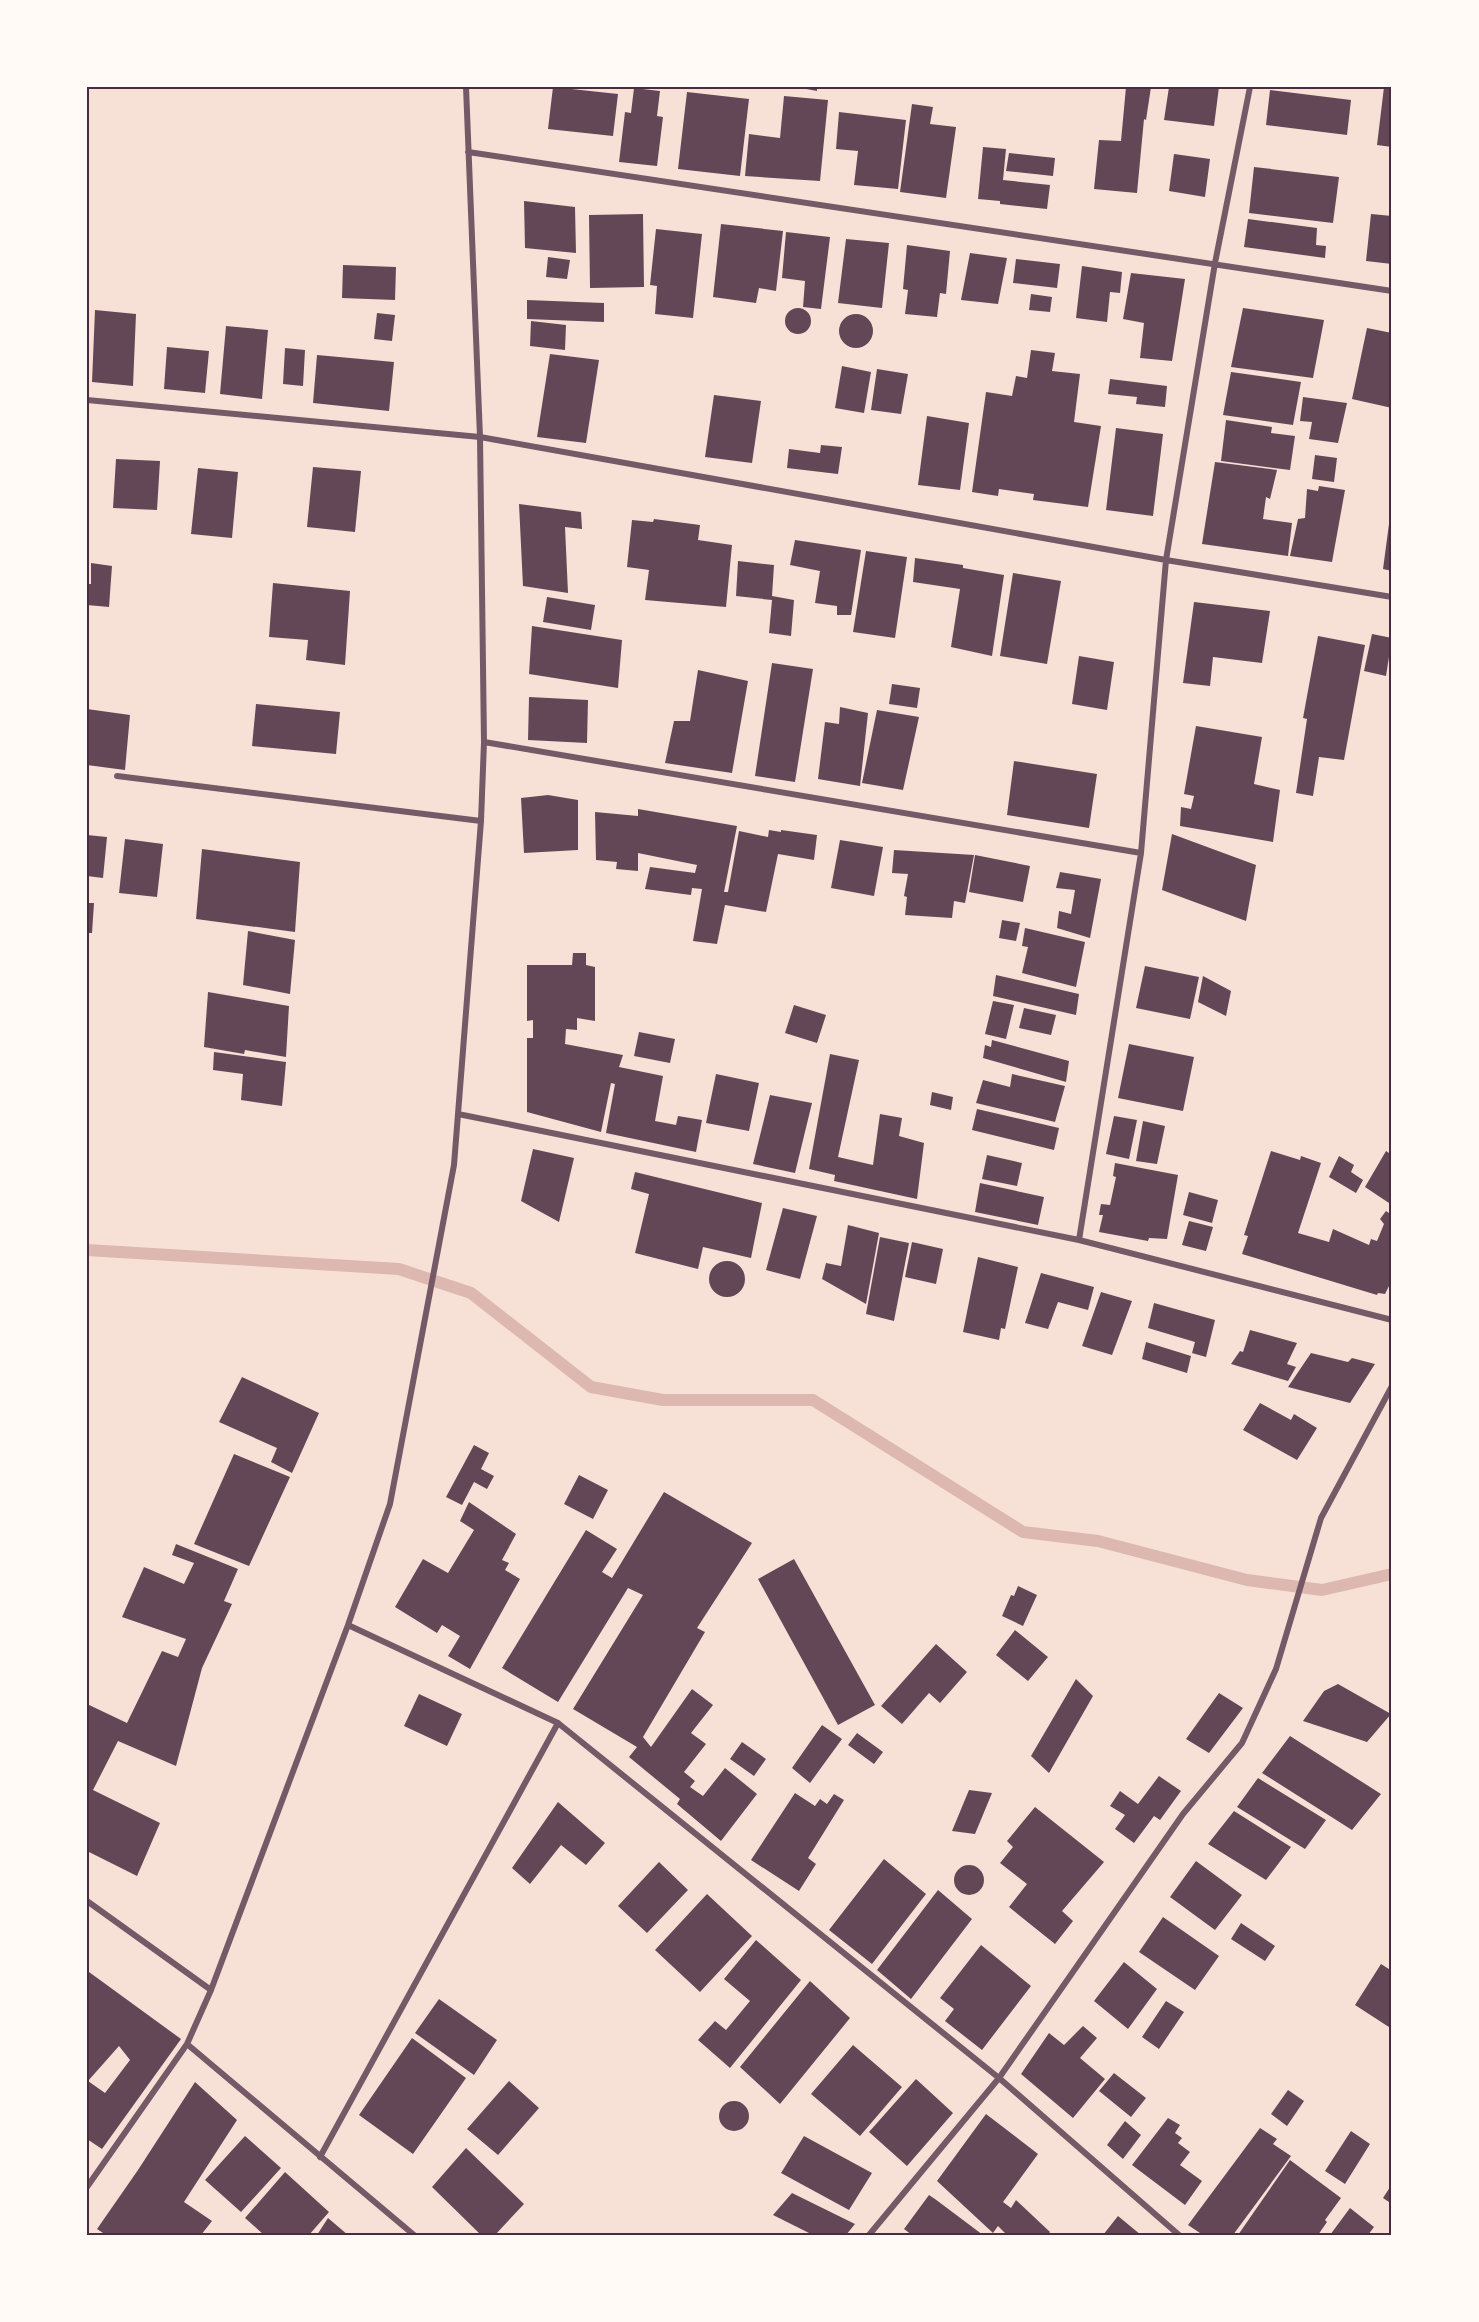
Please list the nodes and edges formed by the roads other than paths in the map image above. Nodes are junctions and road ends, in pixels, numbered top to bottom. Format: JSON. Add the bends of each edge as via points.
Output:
{"nodes":[{"id":1,"x":466,"y":87,"type":"edge"},
{"id":2,"x":1250,"y":87,"type":"edge"},
{"id":3,"x":468,"y":152,"type":"junction"},
{"id":4,"x":1215,"y":262,"type":"junction"},
{"id":5,"x":1392,"y":291,"type":"edge"},
{"id":6,"x":87,"y":400,"type":"edge"},
{"id":7,"x":480,"y":437,"type":"junction"},
{"id":8,"x":1166,"y":560,"type":"junction"},
{"id":9,"x":1392,"y":597,"type":"edge"},
{"id":10,"x":484,"y":742,"type":"junction"},
{"id":11,"x":117,"y":776,"type":"dead end"},
{"id":12,"x":481,"y":821,"type":"junction"},
{"id":13,"x":1141,"y":853,"type":"junction"},
{"id":14,"x":458,"y":1114,"type":"junction"},
{"id":15,"x":1079,"y":1240,"type":"junction"},
{"id":16,"x":1392,"y":1320,"type":"edge"},
{"id":17,"x":1392,"y":1386,"type":"edge"},
{"id":18,"x":348,"y":1624,"type":"junction"},
{"id":19,"x":558,"y":1723,"type":"junction"},
{"id":20,"x":87,"y":1901,"type":"edge"},
{"id":21,"x":211,"y":1990,"type":"junction"},
{"id":22,"x":187,"y":2044,"type":"junction"},
{"id":23,"x":999,"y":2078,"type":"junction"},
{"id":24,"x":320,"y":2157,"type":"junction"},
{"id":25,"x":87,"y":2187,"type":"edge"},
{"id":26,"x":414,"y":2235,"type":"edge"},
{"id":27,"x":869,"y":2235,"type":"edge"},
{"id":28,"x":1179,"y":2235,"type":"edge"}],
"edges":[{"from":1,"to":3,"type":"street"},
{"from":2,"to":4,"type":"street"},
{"from":3,"to":4,"type":"street"},
{"from":3,"to":7,"type":"street"},
{"from":4,"to":5,"type":"street"},
{"from":4,"to":8,"type":"street"},
{"from":6,"to":7,"type":"street"},
{"from":7,"to":8,"type":"street"},
{"from":7,"to":10,"type":"street"},
{"from":8,"to":9,"type":"street"},
{"from":8,"to":13,"type":"street"},
{"from":10,"to":12,"type":"street"},
{"from":10,"to":13,"type":"street"},
{"from":11,"to":12,"type":"street"},
{"from":12,"to":14,"type":"street"},
{"from":13,"to":15,"type":"street"},
{"from":14,"to":15,"type":"street"},
{"from":14,"to":18,"type":"street","via":[[454,1165],[390,1504]]},
{"from":15,"to":16,"type":"street"},
{"from":17,"to":23,"type":"street","via":[[1321,1518],[1276,1669],[1242,1743],[1183,1814]]},
{"from":18,"to":19,"type":"street"},
{"from":18,"to":21,"type":"street"},
{"from":19,"to":23,"type":"street"},
{"from":19,"to":24,"type":"street"},
{"from":20,"to":21,"type":"street"},
{"from":21,"to":22,"type":"street"},
{"from":22,"to":24,"type":"street"},
{"from":22,"to":25,"type":"street"},
{"from":23,"to":27,"type":"street"},
{"from":23,"to":28,"type":"street"},
{"from":24,"to":26,"type":"street"}]}
